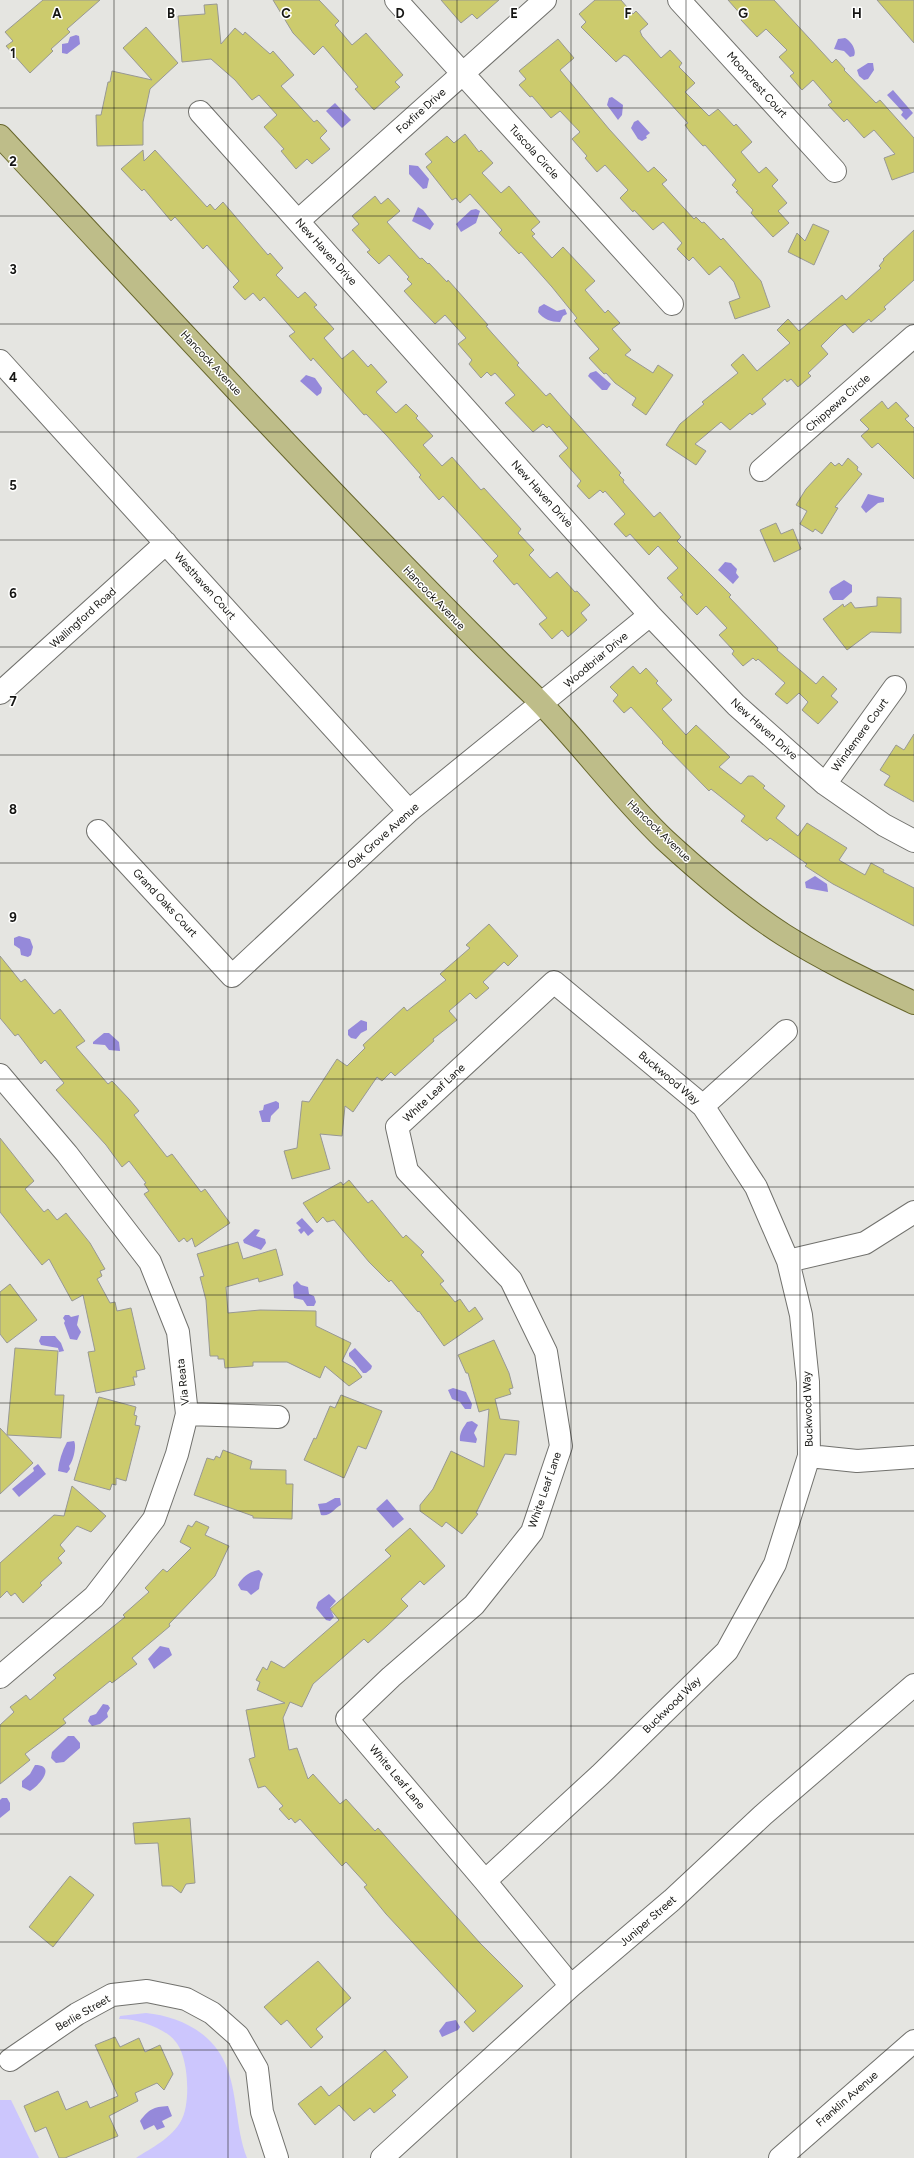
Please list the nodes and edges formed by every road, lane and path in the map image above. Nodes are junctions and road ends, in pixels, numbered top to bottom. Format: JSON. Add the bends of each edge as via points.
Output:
{"nodes":[{"id":1,"x":396,"y":0,"type":"edge"},
{"id":2,"x":544,"y":0,"type":"edge"},
{"id":3,"x":678,"y":0,"type":"edge"},
{"id":4,"x":463,"y":73,"type":"junction"},
{"id":5,"x":200,"y":112,"type":"dead end"},
{"id":6,"x":0,"y":136,"type":"edge"},
{"id":7,"x":835,"y":171,"type":"dead end"},
{"id":8,"x":298,"y":221,"type":"junction"},
{"id":9,"x":672,"y":304,"type":"dead end"},
{"id":10,"x":911,"y":346,"type":"edge"},
{"id":11,"x":0,"y":361,"type":"edge"},
{"id":12,"x":761,"y":470,"type":"dead end"},
{"id":13,"x":166,"y":543,"type":"junction"},
{"id":14,"x":650,"y":615,"type":"junction"},
{"id":15,"x":895,"y":687,"type":"dead end"},
{"id":16,"x":0,"y":693,"type":"edge"},
{"id":17,"x":542,"y":704,"type":"junction"},
{"id":18,"x":825,"y":784,"type":"junction"},
{"id":19,"x":408,"y":811,"type":"junction"},
{"id":20,"x":98,"y":831,"type":"dead end"},
{"id":21,"x":914,"y":841,"type":"edge"},
{"id":22,"x":232,"y":976,"type":"joint"},
{"id":23,"x":554,"y":982,"type":"joint"},
{"id":24,"x":914,"y":1002,"type":"edge"},
{"id":25,"x":786,"y":1031,"type":"dead end"},
{"id":26,"x":0,"y":1075,"type":"edge"},
{"id":27,"x":702,"y":1106,"type":"junction"},
{"id":28,"x":914,"y":1212,"type":"edge"},
{"id":29,"x":788,"y":1261,"type":"junction"},
{"id":30,"x":187,"y":1414,"type":"junction"},
{"id":31,"x":278,"y":1417,"type":"dead end"},
{"id":32,"x":809,"y":1456,"type":"junction"},
{"id":33,"x":914,"y":1456,"type":"edge"},
{"id":34,"x":0,"y":1677,"type":"edge"},
{"id":35,"x":914,"y":1685,"type":"edge"},
{"id":36,"x":485,"y":1881,"type":"junction"},
{"id":37,"x":571,"y":1986,"type":"junction"},
{"id":38,"x":914,"y":2041,"type":"edge"},
{"id":39,"x":10,"y":2060,"type":"dead end"},
{"id":40,"x":277,"y":2158,"type":"edge"},
{"id":41,"x":382,"y":2158,"type":"edge"},
{"id":42,"x":780,"y":2158,"type":"edge"}],
"edges":[{"from":1,"to":4,"type":"street","name":"Tuscola Circle"},
{"from":2,"to":4,"type":"street","name":"Foxfire Drive"},
{"from":3,"to":7,"type":"street","name":"Mooncrest Court"},
{"from":4,"to":8,"type":"street","name":"Foxfire Drive"},
{"from":4,"to":9,"type":"street","name":"Tuscola Circle"},
{"from":5,"to":8,"type":"street","name":"New Haven Drive"},
{"from":6,"to":17,"type":"main road","name":"Hancock Avenue","via":[[331,491],[439,603]]},
{"from":8,"to":14,"type":"street","name":"New Haven Drive"},
{"from":10,"to":12,"type":"street","name":"Chippewa Circle"},
{"from":11,"to":13,"type":"street","name":"Westhaven Court"},
{"from":13,"to":16,"type":"street","name":"Wallingford Road"},
{"from":13,"to":19,"type":"street","name":"Westhaven Court"},
{"from":14,"to":17,"type":"street","name":"Woodbriar Drive"},
{"from":14,"to":18,"type":"street","name":"New Haven Drive","via":[[736,705]]},
{"from":15,"to":18,"type":"street","name":"Windemere Court"},
{"from":17,"to":19,"type":"street","name":"Oak Grove Avenue"},
{"from":17,"to":24,"type":"main road","name":"Hancock Avenue","via":[[613,786],[665,839],[742,906],[784,935]]},
{"from":18,"to":21,"type":"street","name":"New Haven Drive","via":[[884,826]]},
{"from":19,"to":22,"type":"street","name":"Oak Grove Avenue"},
{"from":20,"to":22,"type":"street","name":"Grand Oaks Court"},
{"from":23,"to":27,"type":"street","name":"Buckwood Way"},
{"from":23,"to":36,"type":"street","name":"White Leaf Lane","via":[[397,1126],[407,1171],[511,1280],[546,1352],[561,1446],[532,1532],[474,1605],[347,1719]]},
{"from":25,"to":27,"type":"street"},
{"from":26,"to":30,"type":"street","name":"Via Reata","via":[[67,1154],[150,1262],[178,1332]]},
{"from":27,"to":29,"type":"street","name":"Buckwood Way","via":[[756,1187]]},
{"from":28,"to":29,"type":"street","via":[[865,1243]]},
{"from":29,"to":32,"type":"street","name":"Buckwood Way","via":[[801,1315],[808,1382]]},
{"from":30,"to":31,"type":"street"},
{"from":30,"to":34,"type":"street","name":"Via Reata","via":[[177,1454],[154,1519],[94,1597]]},
{"from":32,"to":33,"type":"street","via":[[857,1461]]},
{"from":32,"to":36,"type":"street","name":"Buckwood Way","via":[[774,1564],[726,1652],[600,1775]]},
{"from":35,"to":37,"type":"street","name":"Juniper Street"},
{"from":36,"to":37,"type":"street","name":"White Leaf Lane"},
{"from":37,"to":41,"type":"street","name":"Juniper Street"},
{"from":38,"to":42,"type":"street","name":"Franklin Avenue"},
{"from":39,"to":40,"type":"street","name":"Berlie Street","via":[[77,2014],[112,1995],[147,1991],[186,1999],[212,2013],[242,2042],[257,2069],[262,2112]]}]}
